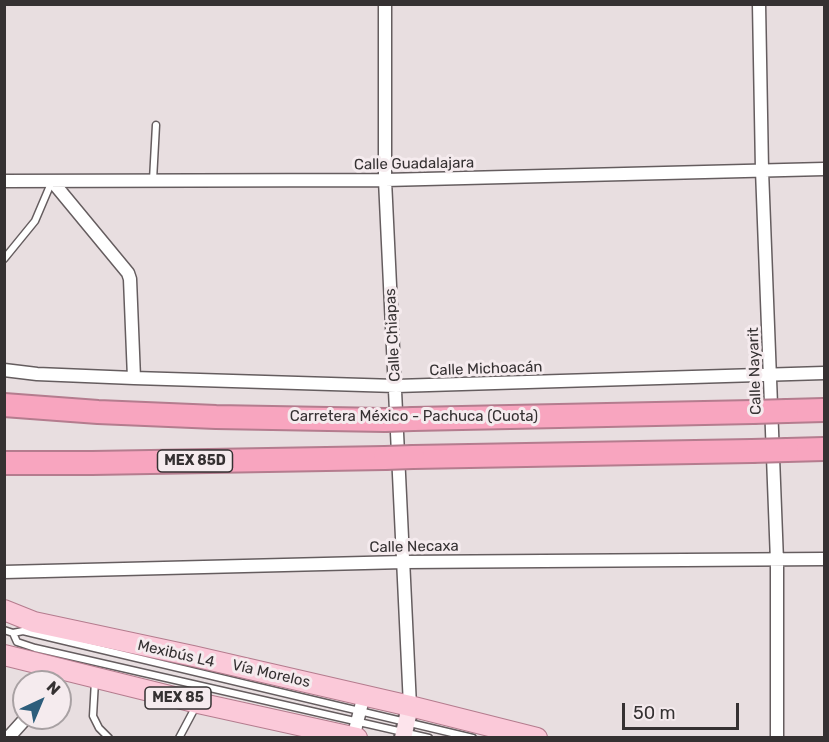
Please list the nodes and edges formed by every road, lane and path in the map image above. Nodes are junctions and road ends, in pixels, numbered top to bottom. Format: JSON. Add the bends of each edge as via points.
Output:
{"nodes":[{"id":1,"x":385,"y":4,"type":"edge"},
{"id":2,"x":759,"y":4,"type":"edge"},
{"id":3,"x":156,"y":125,"type":"dead end"},
{"id":4,"x":825,"y":169,"type":"edge"},
{"id":5,"x":762,"y":170,"type":"junction"},
{"id":6,"x":153,"y":180,"type":"junction"},
{"id":7,"x":385,"y":180,"type":"junction"},
{"id":8,"x":4,"y":181,"type":"edge"},
{"id":9,"x":52,"y":181,"type":"junction"},
{"id":10,"x":4,"y":259,"type":"edge"},
{"id":11,"x":4,"y":370,"type":"edge"},
{"id":12,"x":825,"y":373,"type":"edge"},
{"id":13,"x":771,"y":374,"type":"junction"},
{"id":14,"x":134,"y":378,"type":"junction"},
{"id":15,"x":396,"y":386,"type":"junction"},
{"id":16,"x":4,"y":405,"type":"edge"},
{"id":17,"x":825,"y":410,"type":"edge"},
{"id":18,"x":825,"y":450,"type":"edge"},
{"id":19,"x":4,"y":463,"type":"edge"},
{"id":20,"x":825,"y":559,"type":"edge"},
{"id":21,"x":777,"y":561,"type":"junction"},
{"id":22,"x":404,"y":562,"type":"junction"},
{"id":23,"x":4,"y":572,"type":"edge"},
{"id":24,"x":4,"y":610,"type":"edge"},
{"id":25,"x":4,"y":630,"type":"edge"},
{"id":26,"x":13,"y":633,"type":"junction"},
{"id":27,"x":4,"y":655,"type":"edge"},
{"id":28,"x":46,"y":670,"type":"edge"},
{"id":29,"x":72,"y":677,"type":"edge"},
{"id":30,"x":96,"y":678,"type":"junction"},
{"id":31,"x":198,"y":703,"type":"junction"},
{"id":32,"x":357,"y":723,"type":"edge"},
{"id":33,"x":406,"y":724,"type":"edge"},
{"id":34,"x":109,"y":738,"type":"edge"},
{"id":35,"x":179,"y":738,"type":"edge"},
{"id":36,"x":429,"y":738,"type":"edge"},
{"id":37,"x":473,"y":738,"type":"edge"},
{"id":38,"x":537,"y":738,"type":"edge"},
{"id":39,"x":777,"y":738,"type":"edge"}],
"edges":[{"from":1,"to":7,"type":"street","name":"Calle Chiapas"},
{"from":2,"to":5,"type":"street","name":"Calle Nayarit"},
{"from":3,"to":6,"type":"lane"},
{"from":4,"to":5,"type":"street","name":"Calle Guadalajara"},
{"from":5,"to":7,"type":"street","name":"Calle Guadalajara"},
{"from":5,"to":13,"type":"street","name":"Calle Nayarit"},
{"from":6,"to":7,"type":"street","name":"Calle Guadalajara"},
{"from":6,"to":9,"type":"street","name":"Calle Guadalajara"},
{"from":7,"to":15,"type":"street","name":"Calle Chiapas"},
{"from":8,"to":9,"type":"street","name":"Calle Guadalajara"},
{"from":9,"to":10,"type":"lane","via":[[35,221]]},
{"from":9,"to":14,"type":"street","via":[[130,279]]},
{"from":11,"to":14,"type":"street","name":"Calle Michoacán"},
{"from":12,"to":13,"type":"street","name":"Calle Michoacán"},
{"from":13,"to":15,"type":"street","name":"Calle Michoacán"},
{"from":13,"to":21,"type":"street","name":"Calle Nayarit"},
{"from":14,"to":15,"type":"street","name":"Calle Michoacán"},
{"from":15,"to":22,"type":"street","name":"Calle Chiapas"},
{"from":16,"to":17,"type":"highway","name":"Carretera México - Pachuca (Cuota)","bridge":true,"via":[[216,417],[385,420]]},
{"from":18,"to":19,"type":"highway","number":"MEX 85D","bridge":true},
{"from":20,"to":21,"type":"street","name":"Calle Necaxa"},
{"from":21,"to":22,"type":"street","name":"Calle Necaxa"},
{"from":21,"to":39,"type":"street","name":"Calle Nayarit"},
{"from":22,"to":23,"type":"street","name":"Calle Necaxa"},
{"from":22,"to":33,"type":"street","name":"Calle Chiapas"},
{"from":24,"to":32,"type":"main road","name":"Vía Morelos","number":"MEX 85"},
{"from":25,"to":26,"type":"lane","name":"Mexibús L4"},
{"from":26,"to":32,"type":"lane","name":"Mexibús L4","via":[[23,631]]},
{"from":26,"to":32,"type":"lane","name":"Mexibús L4","via":[[17,642],[35,648]]},
{"from":27,"to":28,"type":"main road","name":"Vía Morelos","number":"MEX 85"},
{"from":29,"to":30,"type":"main road","name":"Vía Morelos","number":"MEX 85"},
{"from":30,"to":31,"type":"main road","name":"Vía Morelos","number":"MEX 85"},
{"from":30,"to":34,"type":"lane","via":[[93,716]]},
{"from":31,"to":32,"type":"main road","name":"Vía Morelos","number":"MEX 85"},
{"from":31,"to":35,"type":"lane"},
{"from":32,"to":33,"type":"main road","name":"Vía Morelos","number":"MEX 85"},
{"from":32,"to":33,"type":"lane","name":"Mexibús L4"},
{"from":33,"to":36,"type":"lane","name":"Mexibús L4"},
{"from":33,"to":37,"type":"lane","name":"Mexibús L4"},
{"from":33,"to":38,"type":"main road","name":"Vía Morelos","number":"MEX 85"}]}
